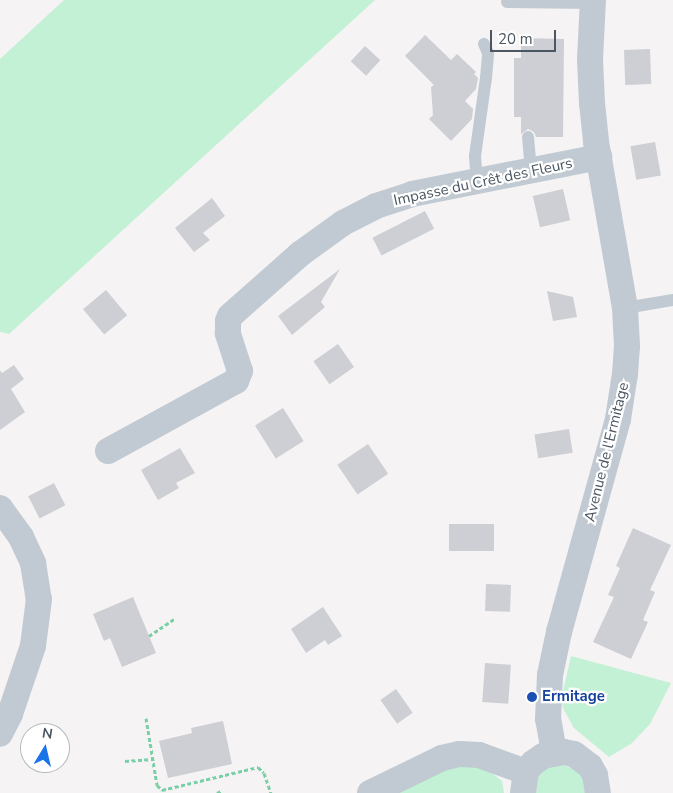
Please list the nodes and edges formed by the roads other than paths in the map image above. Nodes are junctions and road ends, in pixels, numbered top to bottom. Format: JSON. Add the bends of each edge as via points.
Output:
{"nodes":[{"id":1,"x":536,"y":1,"type":"edge"},
{"id":2,"x":593,"y":1,"type":"edge"},
{"id":3,"x":507,"y":2,"type":"dead end"},
{"id":4,"x":484,"y":44,"type":"dead end"},
{"id":5,"x":528,"y":137,"type":"dead end"},
{"id":6,"x":598,"y":157,"type":"junction"},
{"id":7,"x":531,"y":170,"type":"junction"},
{"id":8,"x":477,"y":180,"type":"junction"},
{"id":9,"x":673,"y":300,"type":"edge"},
{"id":10,"x":625,"y":308,"type":"junction"},
{"id":11,"x":108,"y":451,"type":"dead end"},
{"id":12,"x":0,"y":508,"type":"edge"},
{"id":13,"x":0,"y":734,"type":"edge"},
{"id":14,"x":554,"y":752,"type":"junction"},
{"id":15,"x":525,"y":783,"type":"edge"},
{"id":16,"x":370,"y":793,"type":"edge"},
{"id":17,"x":598,"y":793,"type":"edge"}],
"edges":[{"from":1,"to":2,"type":"lane"},
{"from":1,"to":3,"type":"lane"},
{"from":2,"to":6,"type":"street","name":"Avenue de l'Ermitage","via":[[590,81]]},
{"from":4,"to":8,"type":"lane","via":[[488,53],[475,156]]},
{"from":5,"to":7,"type":"lane"},
{"from":6,"to":7,"type":"street","name":"Impasse du Crêt des Fleurs"},
{"from":6,"to":10,"type":"street","name":"Avenue de l'Ermitage"},
{"from":7,"to":8,"type":"street","name":"Impasse du Crêt des Fleurs"},
{"from":8,"to":11,"type":"street","name":"Impasse du Crêt des Fleurs","via":[[394,199],[359,214],[327,234],[230,316],[228,333],[240,371],[236,381]]},
{"from":9,"to":10,"type":"lane"},
{"from":10,"to":14,"type":"street","name":"Avenue de l'Ermitage","via":[[627,346],[621,403],[550,675],[548,719]]},
{"from":12,"to":13,"type":"street","via":[[21,537],[33,563],[39,599],[33,646]]},
{"from":14,"to":15,"type":"street","via":[[543,756]]},
{"from":14,"to":17,"type":"street","via":[[574,754],[583,759],[595,775]]},
{"from":15,"to":16,"type":"street","via":[[479,755],[460,754],[442,758]]}]}
